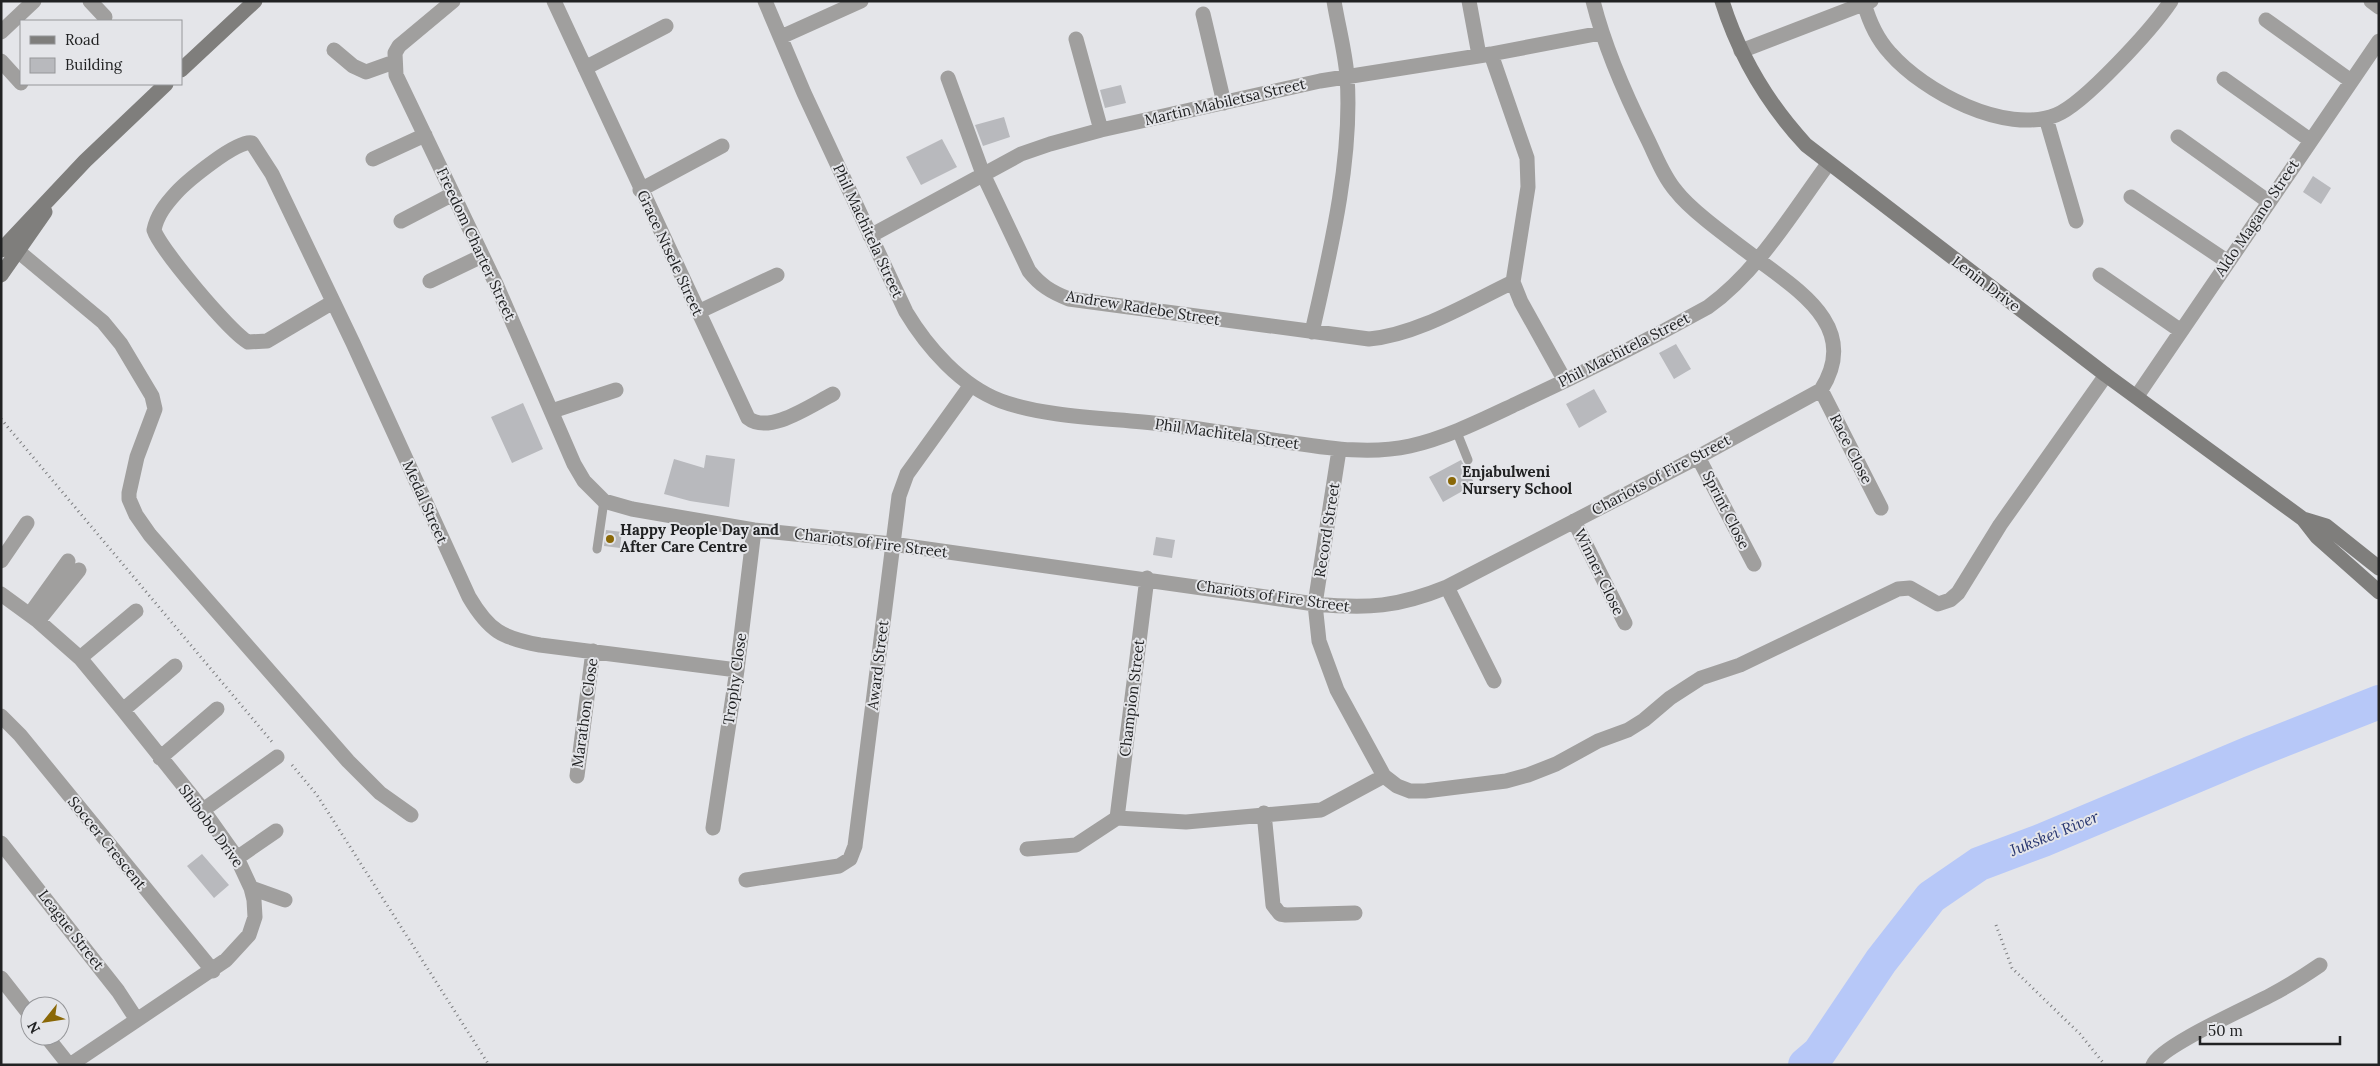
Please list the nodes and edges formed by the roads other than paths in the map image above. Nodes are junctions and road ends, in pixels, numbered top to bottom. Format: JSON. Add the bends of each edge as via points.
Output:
{"nodes":[{"id":1,"x":90,"y":1,"type":"edge"},
{"id":2,"x":255,"y":1,"type":"edge"},
{"id":3,"x":453,"y":1,"type":"edge"},
{"id":4,"x":554,"y":1,"type":"edge"},
{"id":5,"x":765,"y":1,"type":"edge"},
{"id":6,"x":861,"y":1,"type":"edge"},
{"id":7,"x":1334,"y":1,"type":"edge"},
{"id":8,"x":1469,"y":1,"type":"edge"},
{"id":9,"x":1593,"y":1,"type":"edge"},
{"id":10,"x":1722,"y":1,"type":"edge"},
{"id":11,"x":2171,"y":1,"type":"edge"},
{"id":12,"x":2370,"y":1,"type":"edge"},
{"id":13,"x":1867,"y":2,"type":"edge"},
{"id":14,"x":26,"y":4,"type":"edge"},
{"id":15,"x":2379,"y":7,"type":"edge"},
{"id":16,"x":1203,"y":14,"type":"dead end"},
{"id":17,"x":105,"y":18,"type":"dead end"},
{"id":18,"x":2266,"y":20,"type":"dead end"},
{"id":19,"x":666,"y":26,"type":"dead end"},
{"id":20,"x":1,"y":32,"type":"edge"},
{"id":21,"x":1601,"y":33,"type":"junction"},
{"id":22,"x":781,"y":38,"type":"junction"},
{"id":23,"x":1076,"y":39,"type":"dead end"},
{"id":24,"x":2379,"y":41,"type":"edge"},
{"id":25,"x":334,"y":50,"type":"dead end"},
{"id":26,"x":1741,"y":51,"type":"junction"},
{"id":27,"x":1485,"y":54,"type":"junction"},
{"id":28,"x":1,"y":61,"type":"edge"},
{"id":29,"x":394,"y":62,"type":"junction"},
{"id":30,"x":585,"y":68,"type":"junction"},
{"id":31,"x":182,"y":69,"type":"edge"},
{"id":32,"x":1347,"y":75,"type":"junction"},
{"id":33,"x":948,"y":78,"type":"dead end"},
{"id":34,"x":2224,"y":79,"type":"dead end"},
{"id":35,"x":2351,"y":81,"type":"junction"},
{"id":36,"x":20,"y":82,"type":"edge"},
{"id":37,"x":165,"y":85,"type":"edge"},
{"id":38,"x":1224,"y":103,"type":"junction"},
{"id":39,"x":2046,"y":118,"type":"junction"},
{"id":40,"x":1101,"y":130,"type":"junction"},
{"id":41,"x":425,"y":135,"type":"junction"},
{"id":42,"x":2178,"y":137,"type":"dead end"},
{"id":43,"x":2310,"y":140,"type":"junction"},
{"id":44,"x":722,"y":146,"type":"dead end"},
{"id":45,"x":373,"y":159,"type":"dead end"},
{"id":46,"x":1828,"y":164,"type":"junction"},
{"id":47,"x":983,"y":174,"type":"junction"},
{"id":48,"x":61,"y":188,"type":"junction"},
{"id":49,"x":640,"y":190,"type":"junction"},
{"id":50,"x":453,"y":194,"type":"junction"},
{"id":51,"x":2131,"y":197,"type":"dead end"},
{"id":52,"x":2269,"y":202,"type":"junction"},
{"id":53,"x":401,"y":221,"type":"dead end"},
{"id":54,"x":2076,"y":221,"type":"dead end"},
{"id":55,"x":870,"y":236,"type":"junction"},
{"id":56,"x":1,"y":250,"type":"edge"},
{"id":57,"x":19,"y":252,"type":"junction"},
{"id":58,"x":482,"y":256,"type":"junction"},
{"id":59,"x":1758,"y":259,"type":"junction"},
{"id":60,"x":2228,"y":262,"type":"junction"},
{"id":61,"x":1,"y":275,"type":"edge"},
{"id":62,"x":777,"y":275,"type":"dead end"},
{"id":63,"x":2100,"y":276,"type":"dead end"},
{"id":64,"x":430,"y":281,"type":"dead end"},
{"id":65,"x":1513,"y":282,"type":"junction"},
{"id":66,"x":333,"y":302,"type":"junction"},
{"id":67,"x":698,"y":312,"type":"junction"},
{"id":68,"x":2181,"y":331,"type":"junction"},
{"id":69,"x":1312,"y":332,"type":"junction"},
{"id":70,"x":2106,"y":375,"type":"junction"},
{"id":71,"x":1565,"y":381,"type":"junction"},
{"id":72,"x":972,"y":385,"type":"junction"},
{"id":73,"x":616,"y":390,"type":"dead end"},
{"id":74,"x":1820,"y":390,"type":"junction"},
{"id":75,"x":833,"y":394,"type":"dead end"},
{"id":76,"x":2137,"y":396,"type":"junction"},
{"id":77,"x":552,"y":411,"type":"junction"},
{"id":78,"x":1456,"y":430,"type":"junction"},
{"id":79,"x":1339,"y":450,"type":"junction"},
{"id":80,"x":1698,"y":457,"type":"junction"},
{"id":81,"x":1468,"y":460,"type":"dead end"},
{"id":82,"x":604,"y":501,"type":"junction"},
{"id":83,"x":1881,"y":508,"type":"dead end"},
{"id":84,"x":2303,"y":519,"type":"junction"},
{"id":85,"x":1574,"y":521,"type":"junction"},
{"id":86,"x":27,"y":523,"type":"dead end"},
{"id":87,"x":754,"y":530,"type":"junction"},
{"id":88,"x":892,"y":544,"type":"junction"},
{"id":89,"x":597,"y":549,"type":"dead end"},
{"id":90,"x":1,"y":561,"type":"edge"},
{"id":91,"x":1754,"y":564,"type":"dead end"},
{"id":92,"x":73,"y":565,"type":"dead end"},
{"id":93,"x":2379,"y":568,"type":"edge"},
{"id":94,"x":1147,"y":578,"type":"junction"},
{"id":95,"x":1446,"y":587,"type":"junction"},
{"id":96,"x":2377,"y":587,"type":"edge"},
{"id":97,"x":1,"y":594,"type":"edge"},
{"id":98,"x":1316,"y":604,"type":"junction"},
{"id":99,"x":136,"y":611,"type":"dead end"},
{"id":100,"x":34,"y":618,"type":"junction"},
{"id":101,"x":1625,"y":623,"type":"dead end"},
{"id":102,"x":593,"y":651,"type":"junction"},
{"id":103,"x":80,"y":658,"type":"junction"},
{"id":104,"x":171,"y":664,"type":"dead end"},
{"id":105,"x":737,"y":670,"type":"junction"},
{"id":106,"x":1494,"y":681,"type":"dead end"},
{"id":107,"x":120,"y":706,"type":"junction"},
{"id":108,"x":217,"y":709,"type":"dead end"},
{"id":109,"x":1,"y":716,"type":"edge"},
{"id":110,"x":280,"y":755,"type":"road end"},
{"id":111,"x":160,"y":758,"type":"junction"},
{"id":112,"x":576,"y":776,"type":"dead end"},
{"id":113,"x":1384,"y":776,"type":"junction"},
{"id":114,"x":202,"y":810,"type":"junction"},
{"id":115,"x":1264,"y":813,"type":"junction"},
{"id":116,"x":411,"y":815,"type":"dead end"},
{"id":117,"x":1117,"y":818,"type":"junction"},
{"id":118,"x":713,"y":828,"type":"dead end"},
{"id":119,"x":276,"y":831,"type":"dead end"},
{"id":120,"x":1,"y":843,"type":"edge"},
{"id":121,"x":1026,"y":849,"type":"dead end"},
{"id":122,"x":237,"y":858,"type":"junction"},
{"id":123,"x":746,"y":880,"type":"dead end"},
{"id":124,"x":251,"y":888,"type":"junction"},
{"id":125,"x":284,"y":900,"type":"dead end"},
{"id":126,"x":1355,"y":913,"type":"dead end"},
{"id":127,"x":2320,"y":965,"type":"dead end"},
{"id":128,"x":212,"y":971,"type":"junction"},
{"id":129,"x":1,"y":978,"type":"edge"},
{"id":130,"x":20,"y":1002,"type":"edge"},
{"id":131,"x":137,"y":1020,"type":"junction"},
{"id":132,"x":54,"y":1046,"type":"edge"},
{"id":133,"x":69,"y":1065,"type":"edge"},
{"id":134,"x":2154,"y":1065,"type":"edge"}],
"edges":[{"from":1,"to":17,"type":"street"},
{"from":2,"to":31,"type":"street"},
{"from":3,"to":29,"type":"street","via":[[399,46]]},
{"from":4,"to":30,"type":"street","name":"Grace Ntsele Street"},
{"from":5,"to":22,"type":"street","name":"Phil Machitela Street"},
{"from":6,"to":22,"type":"street"},
{"from":7,"to":32,"type":"street"},
{"from":8,"to":27,"type":"street"},
{"from":9,"to":21,"type":"street"},
{"from":10,"to":26,"type":"street","name":"Lenin Drive"},
{"from":11,"to":39,"type":"street","via":[[2130,50],[2092,87],[2071,106]]},
{"from":12,"to":15,"type":"street"},
{"from":13,"to":26,"type":"street"},
{"from":13,"to":39,"type":"street","via":[[1868,17],[1890,53],[1936,90],[1974,108],[2009,119]]},
{"from":14,"to":20,"type":"street"},
{"from":16,"to":38,"type":"street"},
{"from":18,"to":35,"type":"street"},
{"from":19,"to":30,"type":"street"},
{"from":21,"to":27,"type":"street","name":"Martin Mabiletsa Street"},
{"from":21,"to":59,"type":"street","via":[[1630,104],[1676,192]]},
{"from":22,"to":55,"type":"street","name":"Phil Machitela Street"},
{"from":23,"to":40,"type":"street"},
{"from":24,"to":35,"type":"street","name":"Aldo Magano Street"},
{"from":25,"to":29,"type":"street","via":[[366,72]]},
{"from":26,"to":46,"type":"street","name":"Lenin Drive","via":[[1789,127]]},
{"from":27,"to":32,"type":"street","name":"Martin Mabiletsa Street"},
{"from":27,"to":65,"type":"street","via":[[1527,158],[1528,187]]},
{"from":28,"to":36,"type":"street"},
{"from":29,"to":41,"type":"street","name":"Freedom Charter Street","via":[[396,75]]},
{"from":30,"to":49,"type":"street","name":"Grace Ntsele Street"},
{"from":32,"to":38,"type":"street","name":"Martin Mabiletsa Street"},
{"from":32,"to":69,"type":"street","via":[[1346,147]]},
{"from":33,"to":47,"type":"street","name":"Andrew Radebe Street"},
{"from":34,"to":43,"type":"street"},
{"from":35,"to":43,"type":"street","name":"Aldo Magano Street"},
{"from":37,"to":48,"type":"street"},
{"from":38,"to":40,"type":"street","name":"Martin Mabiletsa Street"},
{"from":39,"to":54,"type":"street"},
{"from":40,"to":47,"type":"street","name":"Martin Mabiletsa Street","via":[[1021,154]]},
{"from":41,"to":45,"type":"street"},
{"from":41,"to":50,"type":"street","name":"Freedom Charter Street"},
{"from":42,"to":52,"type":"street"},
{"from":43,"to":52,"type":"street","name":"Aldo Magano Street"},
{"from":44,"to":49,"type":"street"},
{"from":46,"to":59,"type":"street","name":"Phil Machitela Street"},
{"from":46,"to":70,"type":"street","name":"Lenin Drive"},
{"from":47,"to":55,"type":"street","name":"Martin Mabiletsa Street"},
{"from":47,"to":69,"type":"street","name":"Andrew Radebe Street","via":[[1028,270],[1050,292],[1068,299]]},
{"from":48,"to":56,"type":"street"},
{"from":48,"to":57,"type":"street"},
{"from":49,"to":67,"type":"street","name":"Grace Ntsele Street"},
{"from":50,"to":53,"type":"street"},
{"from":50,"to":58,"type":"street","name":"Freedom Charter Street"},
{"from":51,"to":60,"type":"street"},
{"from":52,"to":60,"type":"street","name":"Aldo Magano Street"},
{"from":55,"to":72,"type":"street","name":"Phil Machitela Street","via":[[916,328],[935,351]]},
{"from":57,"to":61,"type":"street"},
{"from":57,"to":116,"type":"street","via":[[104,322],[152,396],[155,409],[137,457],[129,493],[132,507],[145,529],[348,761],[380,793]]},
{"from":58,"to":64,"type":"street"},
{"from":58,"to":77,"type":"street","name":"Freedom Charter Street"},
{"from":59,"to":71,"type":"street","name":"Phil Machitela Street","via":[[1708,307]]},
{"from":59,"to":74,"type":"street","via":[[1795,285],[1826,321],[1833,338],[1833,355],[1831,370]]},
{"from":60,"to":68,"type":"street","name":"Aldo Magano Street"},
{"from":62,"to":67,"type":"street"},
{"from":63,"to":68,"type":"street"},
{"from":65,"to":69,"type":"street","name":"Andrew Radebe Street","via":[[1416,328],[1384,338]]},
{"from":65,"to":71,"type":"street"},
{"from":66,"to":66,"type":"street","name":"Medal Street","via":[[272,174],[250,141],[241,143],[177,192],[156,220],[156,237],[234,331],[248,342],[266,341]]},
{"from":66,"to":102,"type":"street","name":"Medal Street","via":[[469,598],[487,625],[518,641]]},
{"from":67,"to":75,"type":"street","name":"Grace Ntsele Street","via":[[739,404],[755,424],[779,421]]},
{"from":68,"to":76,"type":"street","name":"Aldo Magano Street"},
{"from":70,"to":76,"type":"street","name":"Lenin Drive"},
{"from":70,"to":113,"type":"street","via":[[2000,526],[1958,593],[1950,600],[1938,604],[1910,588],[1898,589],[1740,664],[1701,678],[1628,730],[1528,775],[1506,781],[1425,791],[1397,786]]},
{"from":71,"to":78,"type":"street","name":"Phil Machitela Street"},
{"from":72,"to":79,"type":"street","name":"Phil Machitela Street","via":[[1001,401],[1043,411],[1164,424]]},
{"from":72,"to":88,"type":"street","name":"Award Street","via":[[907,474],[899,496]]},
{"from":73,"to":77,"type":"street"},
{"from":74,"to":80,"type":"street","name":"Chariots of Fire Street"},
{"from":74,"to":83,"type":"street","name":"Race Close"},
{"from":76,"to":84,"type":"street","name":"Lenin Drive"},
{"from":77,"to":82,"type":"street","name":"Freedom Charter Street","via":[[574,464],[584,481]]},
{"from":78,"to":79,"type":"street","name":"Phil Machitela Street","via":[[1409,446]]},
{"from":78,"to":81,"type":"lane"},
{"from":79,"to":98,"type":"street","name":"Record Street"},
{"from":80,"to":85,"type":"street","name":"Chariots of Fire Street"},
{"from":80,"to":91,"type":"street","name":"Sprint Close"},
{"from":82,"to":87,"type":"street","name":"Chariots of Fire Street","via":[[632,509]]},
{"from":82,"to":89,"type":"lane"},
{"from":84,"to":93,"type":"street","name":"Lenin Drive","via":[[2326,526]]},
{"from":84,"to":96,"type":"street","name":"Lenin Drive","via":[[2317,538]]},
{"from":85,"to":95,"type":"street","name":"Chariots of Fire Street"},
{"from":85,"to":101,"type":"street","name":"Winner Close"},
{"from":86,"to":90,"type":"street"},
{"from":87,"to":88,"type":"street","name":"Chariots of Fire Street"},
{"from":87,"to":105,"type":"street","name":"Trophy Close"},
{"from":88,"to":94,"type":"street","name":"Chariots of Fire Street"},
{"from":88,"to":123,"type":"street","name":"Award Street","via":[[853,854],[846,864],[840,866]]},
{"from":92,"to":100,"type":"street"},
{"from":94,"to":98,"type":"street","name":"Chariots of Fire Street"},
{"from":94,"to":117,"type":"street","name":"Champion Street"},
{"from":95,"to":98,"type":"street","name":"Chariots of Fire Street","via":[[1407,602],[1384,606]]},
{"from":95,"to":106,"type":"street"},
{"from":97,"to":100,"type":"street","name":"Shibobo Drive"},
{"from":98,"to":113,"type":"street","name":"Record Street","via":[[1319,641],[1327,665]]},
{"from":99,"to":103,"type":"street"},
{"from":100,"to":103,"type":"street","name":"Shibobo Drive"},
{"from":102,"to":105,"type":"street","name":"Medal Street"},
{"from":102,"to":112,"type":"street","name":"Marathon Close"},
{"from":103,"to":107,"type":"street","name":"Shibobo Drive"},
{"from":104,"to":107,"type":"street"},
{"from":105,"to":118,"type":"street","name":"Trophy Close"},
{"from":107,"to":111,"type":"street","name":"Shibobo Drive"},
{"from":108,"to":111,"type":"street"},
{"from":109,"to":128,"type":"street","name":"Soccer Crescent","via":[[20,735]]},
{"from":110,"to":114,"type":"street"},
{"from":111,"to":114,"type":"street","name":"Shibobo Drive"},
{"from":113,"to":115,"type":"street","via":[[1321,810]]},
{"from":114,"to":122,"type":"street","name":"Shibobo Drive"},
{"from":115,"to":117,"type":"street","via":[[1186,822]]},
{"from":115,"to":126,"type":"street","via":[[1276,909],[1286,915]]},
{"from":117,"to":121,"type":"street","via":[[1076,846]]},
{"from":119,"to":122,"type":"street"},
{"from":120,"to":131,"type":"street","name":"League Street","via":[[118,991]]},
{"from":122,"to":124,"type":"street","name":"Shibobo Drive"},
{"from":124,"to":125,"type":"street"},
{"from":124,"to":128,"type":"street","name":"Shibobo Drive","via":[[255,917],[249,935]]},
{"from":127,"to":134,"type":"street","via":[[2183,1041],[2159,1056]]},
{"from":128,"to":131,"type":"street","name":"Shibobo Drive"},
{"from":129,"to":130,"type":"street"},
{"from":131,"to":133,"type":"street","name":"Shibobo Drive"},
{"from":132,"to":133,"type":"street"}]}
